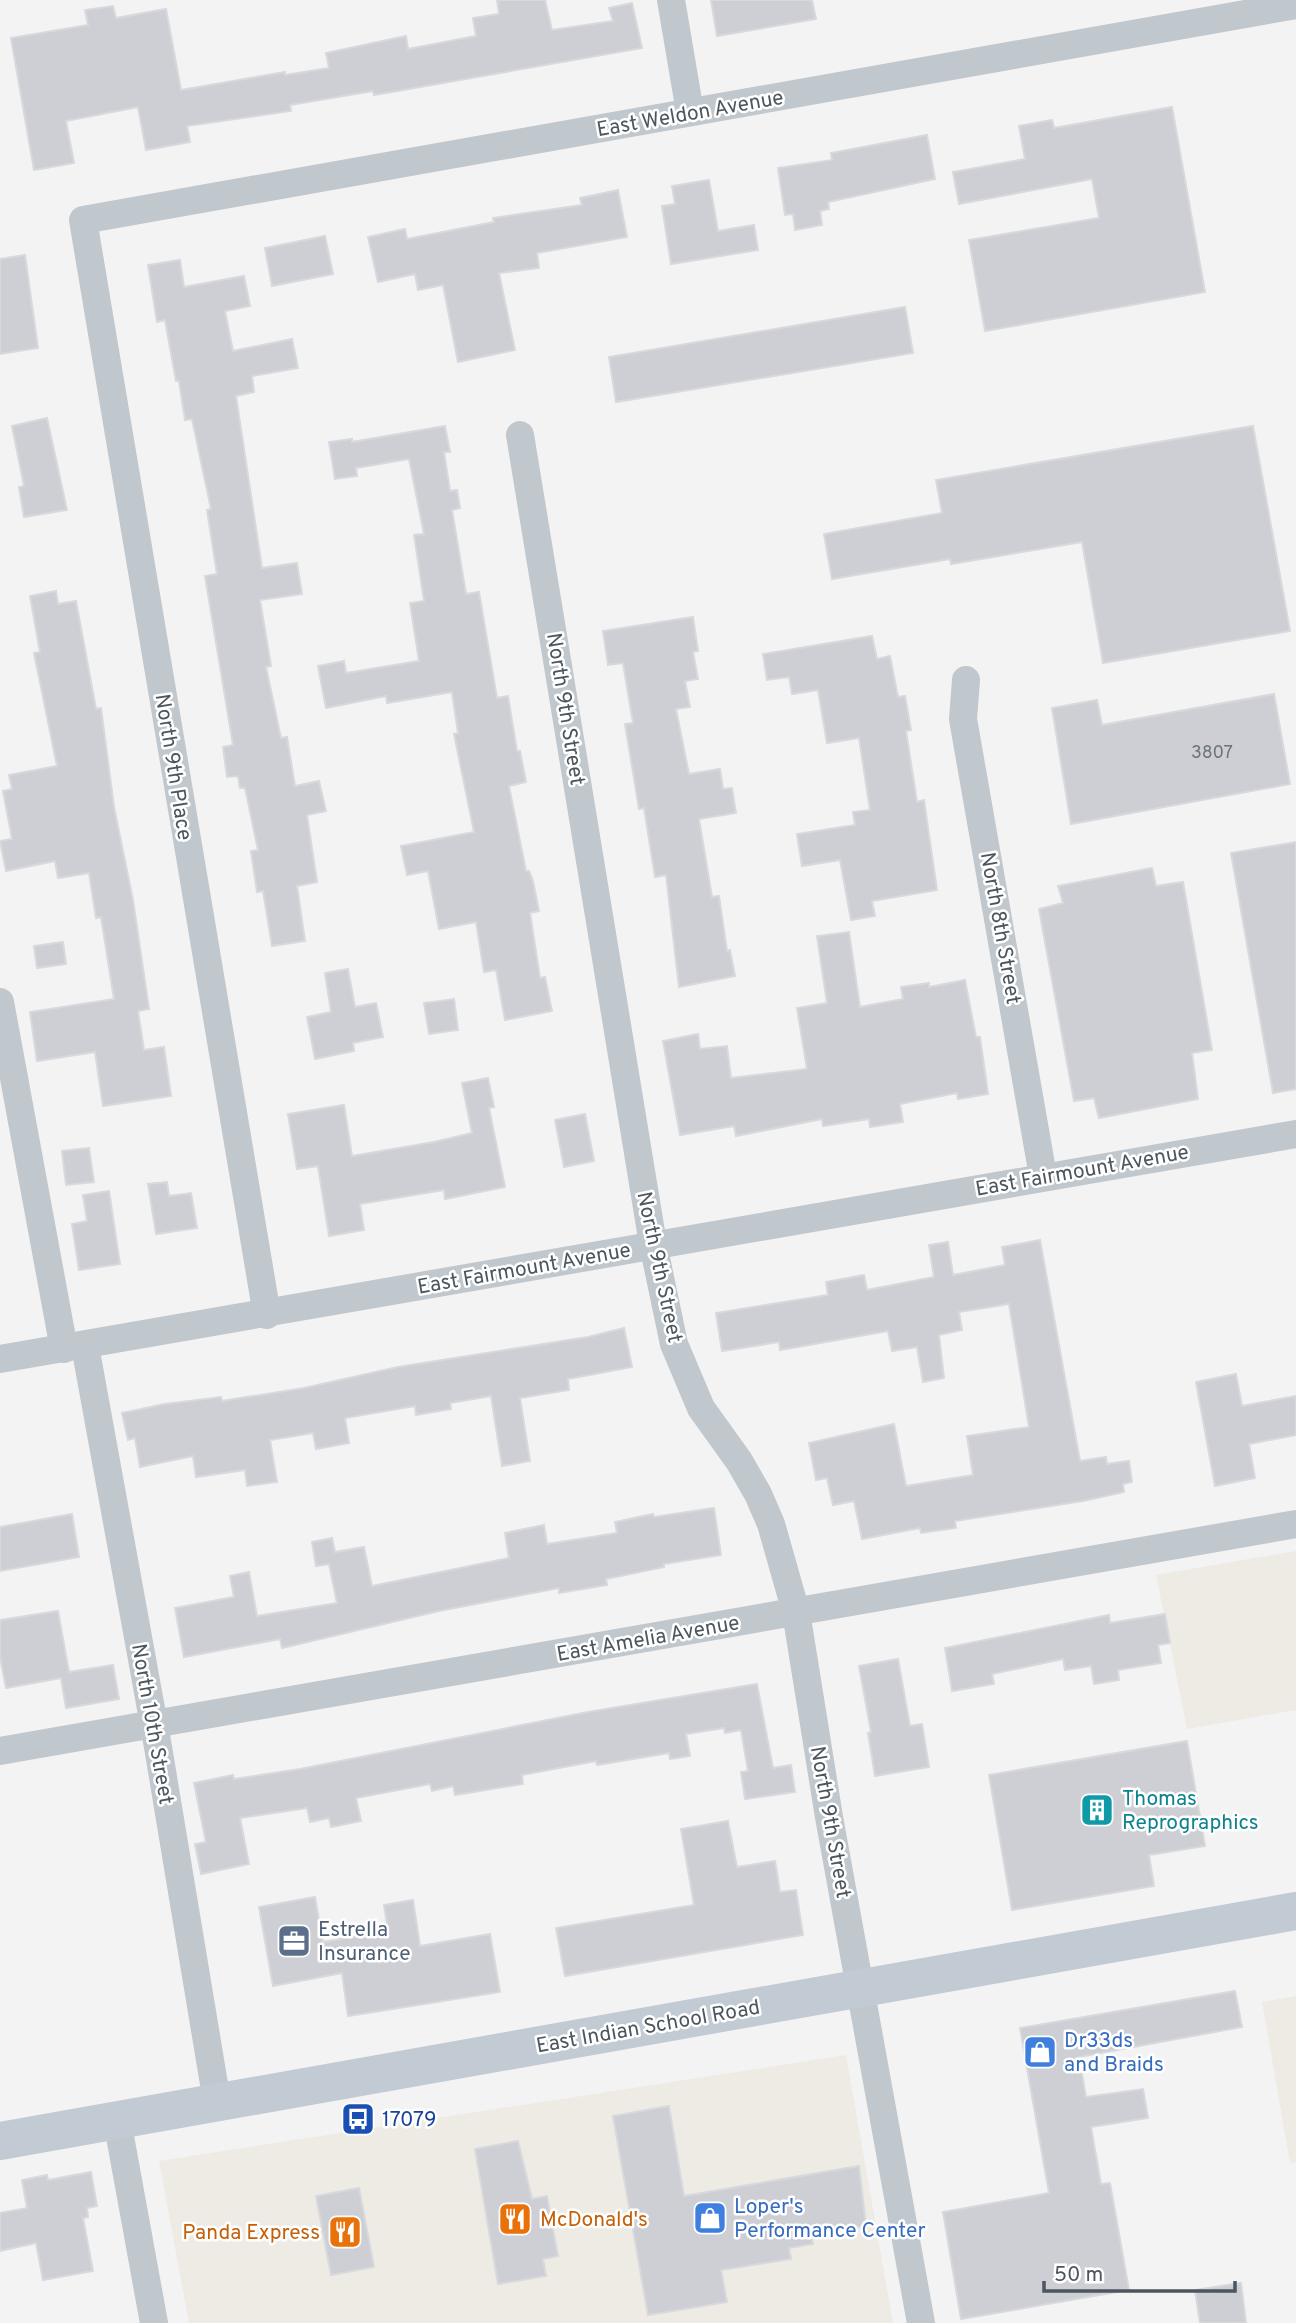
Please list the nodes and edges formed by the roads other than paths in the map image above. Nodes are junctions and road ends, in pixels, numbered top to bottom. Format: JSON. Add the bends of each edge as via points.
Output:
{"nodes":[{"id":1,"x":671,"y":0,"type":"edge"},
{"id":2,"x":1296,"y":5,"type":"edge"},
{"id":3,"x":690,"y":112,"type":"junction"},
{"id":4,"x":83,"y":219,"type":"joint"},
{"id":5,"x":520,"y":435,"type":"dead end"},
{"id":6,"x":966,"y":680,"type":"dead end"},
{"id":7,"x":0,"y":1002,"type":"edge"},
{"id":8,"x":1296,"y":1134,"type":"edge"},
{"id":9,"x":1043,"y":1176,"type":"junction"},
{"id":10,"x":653,"y":1244,"type":"junction"},
{"id":11,"x":267,"y":1315,"type":"junction"},
{"id":12,"x":74,"y":1347,"type":"junction"},
{"id":13,"x":0,"y":1359,"type":"edge"},
{"id":14,"x":1296,"y":1524,"type":"edge"},
{"id":15,"x":796,"y":1612,"type":"junction"},
{"id":16,"x":154,"y":1724,"type":"junction"},
{"id":17,"x":0,"y":1751,"type":"edge"},
{"id":18,"x":1296,"y":1911,"type":"edge"},
{"id":19,"x":861,"y":1988,"type":"junction"},
{"id":20,"x":217,"y":2102,"type":"junction"},
{"id":21,"x":117,"y":2120,"type":"junction"},
{"id":22,"x":0,"y":2141,"type":"edge"},
{"id":23,"x":155,"y":2323,"type":"edge"},
{"id":24,"x":921,"y":2323,"type":"edge"}],
"edges":[{"from":1,"to":3,"type":"street"},
{"from":2,"to":3,"type":"street","name":"East Weldon Avenue"},
{"from":3,"to":4,"type":"street","name":"East Weldon Avenue"},
{"from":4,"to":11,"type":"street","name":"North 9th Place"},
{"from":5,"to":10,"type":"street","name":"North 9th Street"},
{"from":6,"to":9,"type":"street","name":"North 8th Street","via":[[963,719]]},
{"from":7,"to":12,"type":"street","name":"North 10th Street"},
{"from":8,"to":9,"type":"street","name":"East Fairmount Avenue"},
{"from":9,"to":10,"type":"street","name":"East Fairmount Avenue"},
{"from":10,"to":11,"type":"street","name":"East Fairmount Avenue"},
{"from":10,"to":15,"type":"street","name":"North 9th Street","via":[[674,1344],[701,1408],[758,1494]]},
{"from":11,"to":12,"type":"street","name":"East Fairmount Avenue"},
{"from":12,"to":13,"type":"street","name":"East Fairmount Avenue"},
{"from":12,"to":16,"type":"street","name":"North 10th Street"},
{"from":14,"to":15,"type":"street","name":"East Amelia Avenue"},
{"from":15,"to":16,"type":"street","name":"East Amelia Avenue"},
{"from":15,"to":19,"type":"street","name":"North 9th Street"},
{"from":16,"to":17,"type":"street","name":"East Amelia Avenue"},
{"from":16,"to":20,"type":"street","name":"North 10th Street"},
{"from":18,"to":19,"type":"main road","name":"East Indian School Road"},
{"from":19,"to":20,"type":"main road","name":"East Indian School Road"},
{"from":19,"to":24,"type":"street","name":"North 9th Street"},
{"from":20,"to":21,"type":"main road","name":"East Indian School Road"},
{"from":21,"to":22,"type":"main road","name":"East Indian School Road"},
{"from":21,"to":23,"type":"street"}]}
